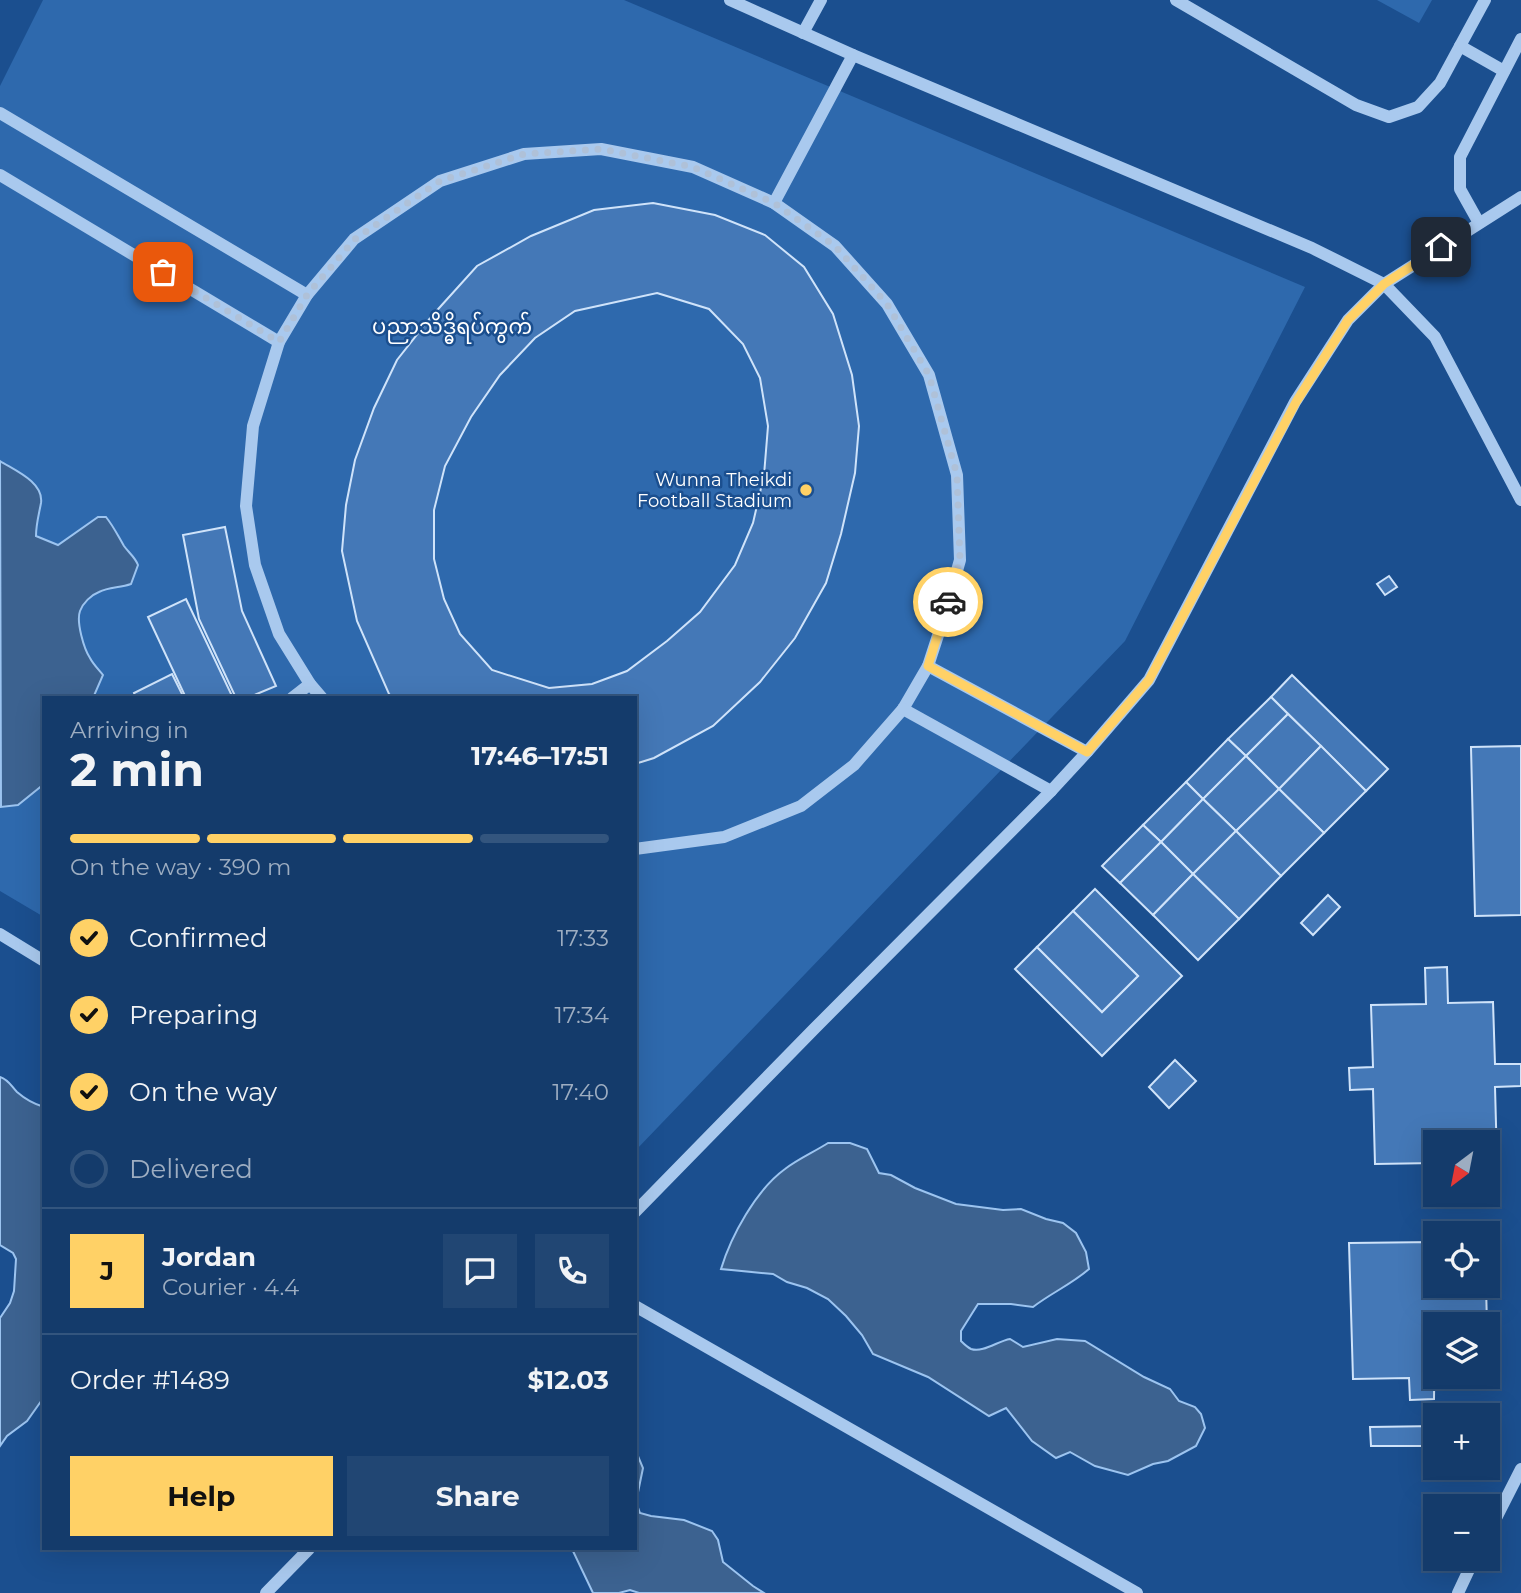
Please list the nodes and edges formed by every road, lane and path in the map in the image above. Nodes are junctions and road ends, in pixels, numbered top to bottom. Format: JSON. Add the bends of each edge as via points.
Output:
{"nodes":[{"id":1,"x":730,"y":0,"type":"edge"},
{"id":2,"x":821,"y":0,"type":"edge"},
{"id":3,"x":1176,"y":0,"type":"edge"},
{"id":4,"x":1485,"y":0,"type":"edge"},
{"id":5,"x":803,"y":33,"type":"junction"},
{"id":6,"x":1521,"y":39,"type":"edge"},
{"id":7,"x":1460,"y":46,"type":"junction"},
{"id":8,"x":853,"y":55,"type":"junction"},
{"id":9,"x":1504,"y":71,"type":"junction"},
{"id":10,"x":0,"y":113,"type":"edge"},
{"id":11,"x":0,"y":175,"type":"edge"},
{"id":12,"x":1521,"y":197,"type":"edge"},
{"id":13,"x":774,"y":203,"type":"junction"},
{"id":14,"x":1479,"y":223,"type":"junction"},
{"id":15,"x":1384,"y":284,"type":"junction"},
{"id":16,"x":307,"y":295,"type":"junction"},
{"id":17,"x":279,"y":342,"type":"junction"},
{"id":18,"x":1521,"y":499,"type":"edge"},
{"id":19,"x":928,"y":666,"type":"junction"},
{"id":20,"x":310,"y":684,"type":"junction"},
{"id":21,"x":295,"y":696,"type":"edge"},
{"id":22,"x":320,"y":696,"type":"edge"},
{"id":23,"x":903,"y":709,"type":"junction"},
{"id":24,"x":1087,"y":752,"type":"junction"},
{"id":25,"x":1051,"y":791,"type":"junction"},
{"id":26,"x":637,"y":849,"type":"edge"},
{"id":27,"x":0,"y":934,"type":"edge"},
{"id":28,"x":42,"y":960,"type":"edge"},
{"id":29,"x":637,"y":1210,"type":"edge"},
{"id":30,"x":637,"y":1307,"type":"edge"},
{"id":31,"x":1521,"y":1469,"type":"edge"},
{"id":32,"x":1500,"y":1510,"type":"edge"},
{"id":33,"x":308,"y":1550,"type":"edge"},
{"id":34,"x":1469,"y":1571,"type":"edge"},
{"id":35,"x":266,"y":1593,"type":"edge"},
{"id":36,"x":1137,"y":1593,"type":"edge"},
{"id":37,"x":1458,"y":1593,"type":"edge"}],
"edges":[{"from":1,"to":5,"type":"street"},
{"from":2,"to":5,"type":"street"},
{"from":3,"to":7,"type":"street","via":[[1356,105],[1389,117],[1418,107],[1440,83]]},
{"from":4,"to":7,"type":"street"},
{"from":5,"to":8,"type":"street"},
{"from":6,"to":9,"type":"street"},
{"from":7,"to":9,"type":"street"},
{"from":8,"to":13,"type":"street"},
{"from":8,"to":15,"type":"street","via":[[1312,248]]},
{"from":9,"to":14,"type":"street","via":[[1460,158],[1460,189]]},
{"from":10,"to":16,"type":"street"},
{"from":11,"to":17,"type":"street"},
{"from":12,"to":14,"type":"street"},
{"from":13,"to":16,"type":"street","via":[[680,164],[601,149],[524,154],[440,181],[355,239]]},
{"from":13,"to":19,"type":"street","via":[[835,246],[887,304],[929,375],[957,475],[960,560]]},
{"from":14,"to":15,"type":"street"},
{"from":15,"to":18,"type":"street","via":[[1434,337]]},
{"from":15,"to":24,"type":"street","via":[[1348,320],[1296,402],[1149,680]]},
{"from":16,"to":17,"type":"street"},
{"from":17,"to":20,"type":"street","via":[[253,426],[246,506],[256,565],[279,634]]},
{"from":19,"to":23,"type":"street"},
{"from":19,"to":24,"type":"street"},
{"from":20,"to":21,"type":"street"},
{"from":20,"to":22,"type":"street"},
{"from":23,"to":25,"type":"street"},
{"from":23,"to":26,"type":"street","via":[[854,765],[801,806],[723,837]]},
{"from":24,"to":25,"type":"street"},
{"from":25,"to":29,"type":"street"},
{"from":27,"to":28,"type":"street"},
{"from":30,"to":36,"type":"street"},
{"from":31,"to":32,"type":"street"},
{"from":33,"to":35,"type":"street"},
{"from":34,"to":37,"type":"street"}]}
